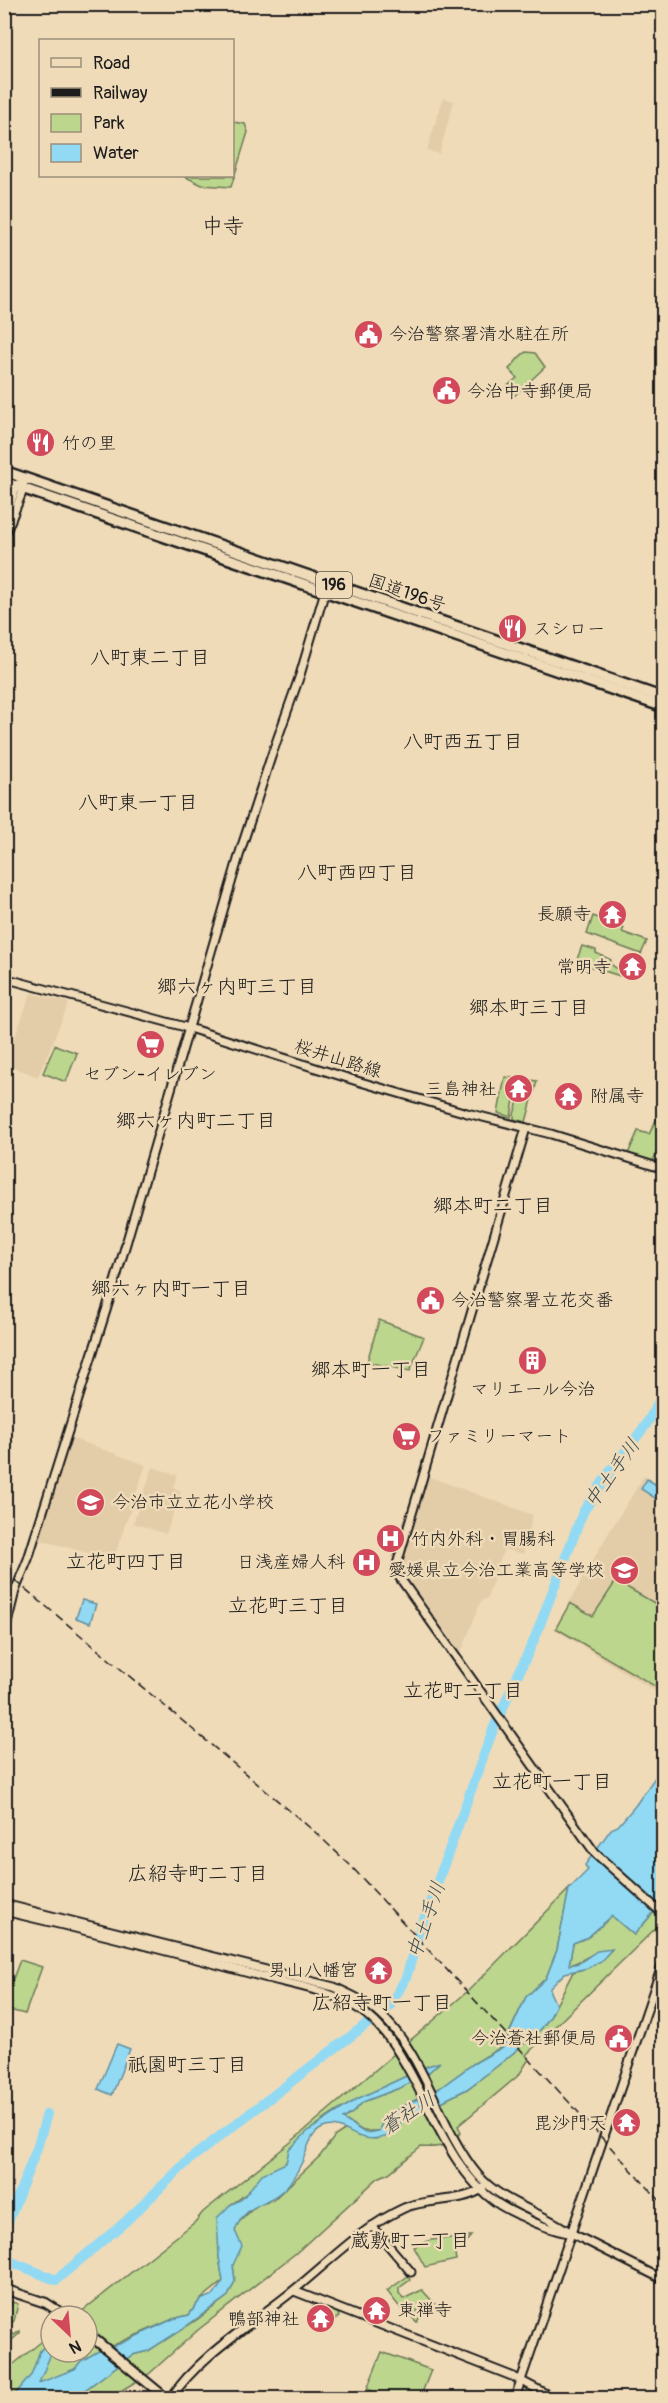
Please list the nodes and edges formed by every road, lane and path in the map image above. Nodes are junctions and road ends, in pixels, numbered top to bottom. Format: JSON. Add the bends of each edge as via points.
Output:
{"nodes":[{"id":1,"x":4,"y":471,"type":"edge"},
{"id":2,"x":4,"y":482,"type":"edge"},
{"id":3,"x":21,"y":484,"type":"junction"},
{"id":4,"x":4,"y":518,"type":"edge"},
{"id":5,"x":4,"y":537,"type":"edge"},
{"id":6,"x":325,"y":591,"type":"junction"},
{"id":7,"x":663,"y":698,"type":"edge"},
{"id":8,"x":663,"y":706,"type":"edge"},
{"id":9,"x":4,"y":978,"type":"edge"},
{"id":10,"x":189,"y":1028,"type":"junction"},
{"id":11,"x":526,"y":1128,"type":"junction"},
{"id":12,"x":663,"y":1169,"type":"edge"},
{"id":13,"x":4,"y":1636,"type":"edge"},
{"id":14,"x":4,"y":1904,"type":"edge"},
{"id":15,"x":4,"y":1911,"type":"edge"},
{"id":16,"x":663,"y":1915,"type":"edge"},
{"id":17,"x":663,"y":1960,"type":"edge"},
{"id":18,"x":487,"y":2184,"type":"junction"},
{"id":19,"x":481,"y":2190,"type":"junction"},
{"id":20,"x":372,"y":2226,"type":"junction"},
{"id":21,"x":571,"y":2233,"type":"junction"},
{"id":22,"x":411,"y":2272,"type":"dead end"},
{"id":23,"x":663,"y":2280,"type":"edge"},
{"id":24,"x":4,"y":2289,"type":"edge"},
{"id":25,"x":294,"y":2291,"type":"junction"},
{"id":26,"x":48,"y":2304,"type":"edge"},
{"id":27,"x":99,"y":2342,"type":"edge"},
{"id":28,"x":521,"y":2382,"type":"junction"},
{"id":29,"x":167,"y":2398,"type":"edge"},
{"id":30,"x":515,"y":2398,"type":"edge"},
{"id":31,"x":554,"y":2398,"type":"edge"}],
"edges":[{"from":1,"to":3,"type":"highway","name":"国道196号","number":"196"},
{"from":2,"to":3,"type":"highway","name":"国道196号","number":"196"},
{"from":3,"to":4,"type":"street"},
{"from":3,"to":5,"type":"street"},
{"from":3,"to":6,"type":"highway","name":"国道196号","number":"196"},
{"from":3,"to":7,"type":"highway","name":"国道196号","number":"196"},
{"from":6,"to":8,"type":"highway","name":"国道196号","number":"196"},
{"from":6,"to":10,"type":"street","via":[[241,849]]},
{"from":9,"to":10,"type":"street","name":"桜井山路線"},
{"from":10,"to":11,"type":"street","name":"桜井山路線"},
{"from":10,"to":13,"type":"street"},
{"from":11,"to":12,"type":"street","name":"桜井山路線"},
{"from":11,"to":16,"type":"street","via":[[395,1571],[595,1853]]},
{"from":14,"to":18,"type":"street","via":[[334,1987],[363,2001],[403,2039],[464,2156]]},
{"from":15,"to":19,"type":"street","via":[[170,1951],[331,1995],[357,2007],[395,2045],[449,2144]]},
{"from":17,"to":21,"type":"street"},
{"from":18,"to":19,"type":"street"},
{"from":18,"to":21,"type":"street","via":[[501,2196]]},
{"from":19,"to":20,"type":"street","via":[[405,2207]]},
{"from":19,"to":21,"type":"street","via":[[527,2219]]},
{"from":20,"to":22,"type":"street"},
{"from":20,"to":25,"type":"street"},
{"from":21,"to":23,"type":"street"},
{"from":21,"to":28,"type":"street"},
{"from":24,"to":26,"type":"main road"},
{"from":25,"to":28,"type":"street"},
{"from":25,"to":29,"type":"street","via":[[197,2366]]},
{"from":27,"to":29,"type":"main road"},
{"from":28,"to":30,"type":"street"},
{"from":28,"to":31,"type":"street"}]}
